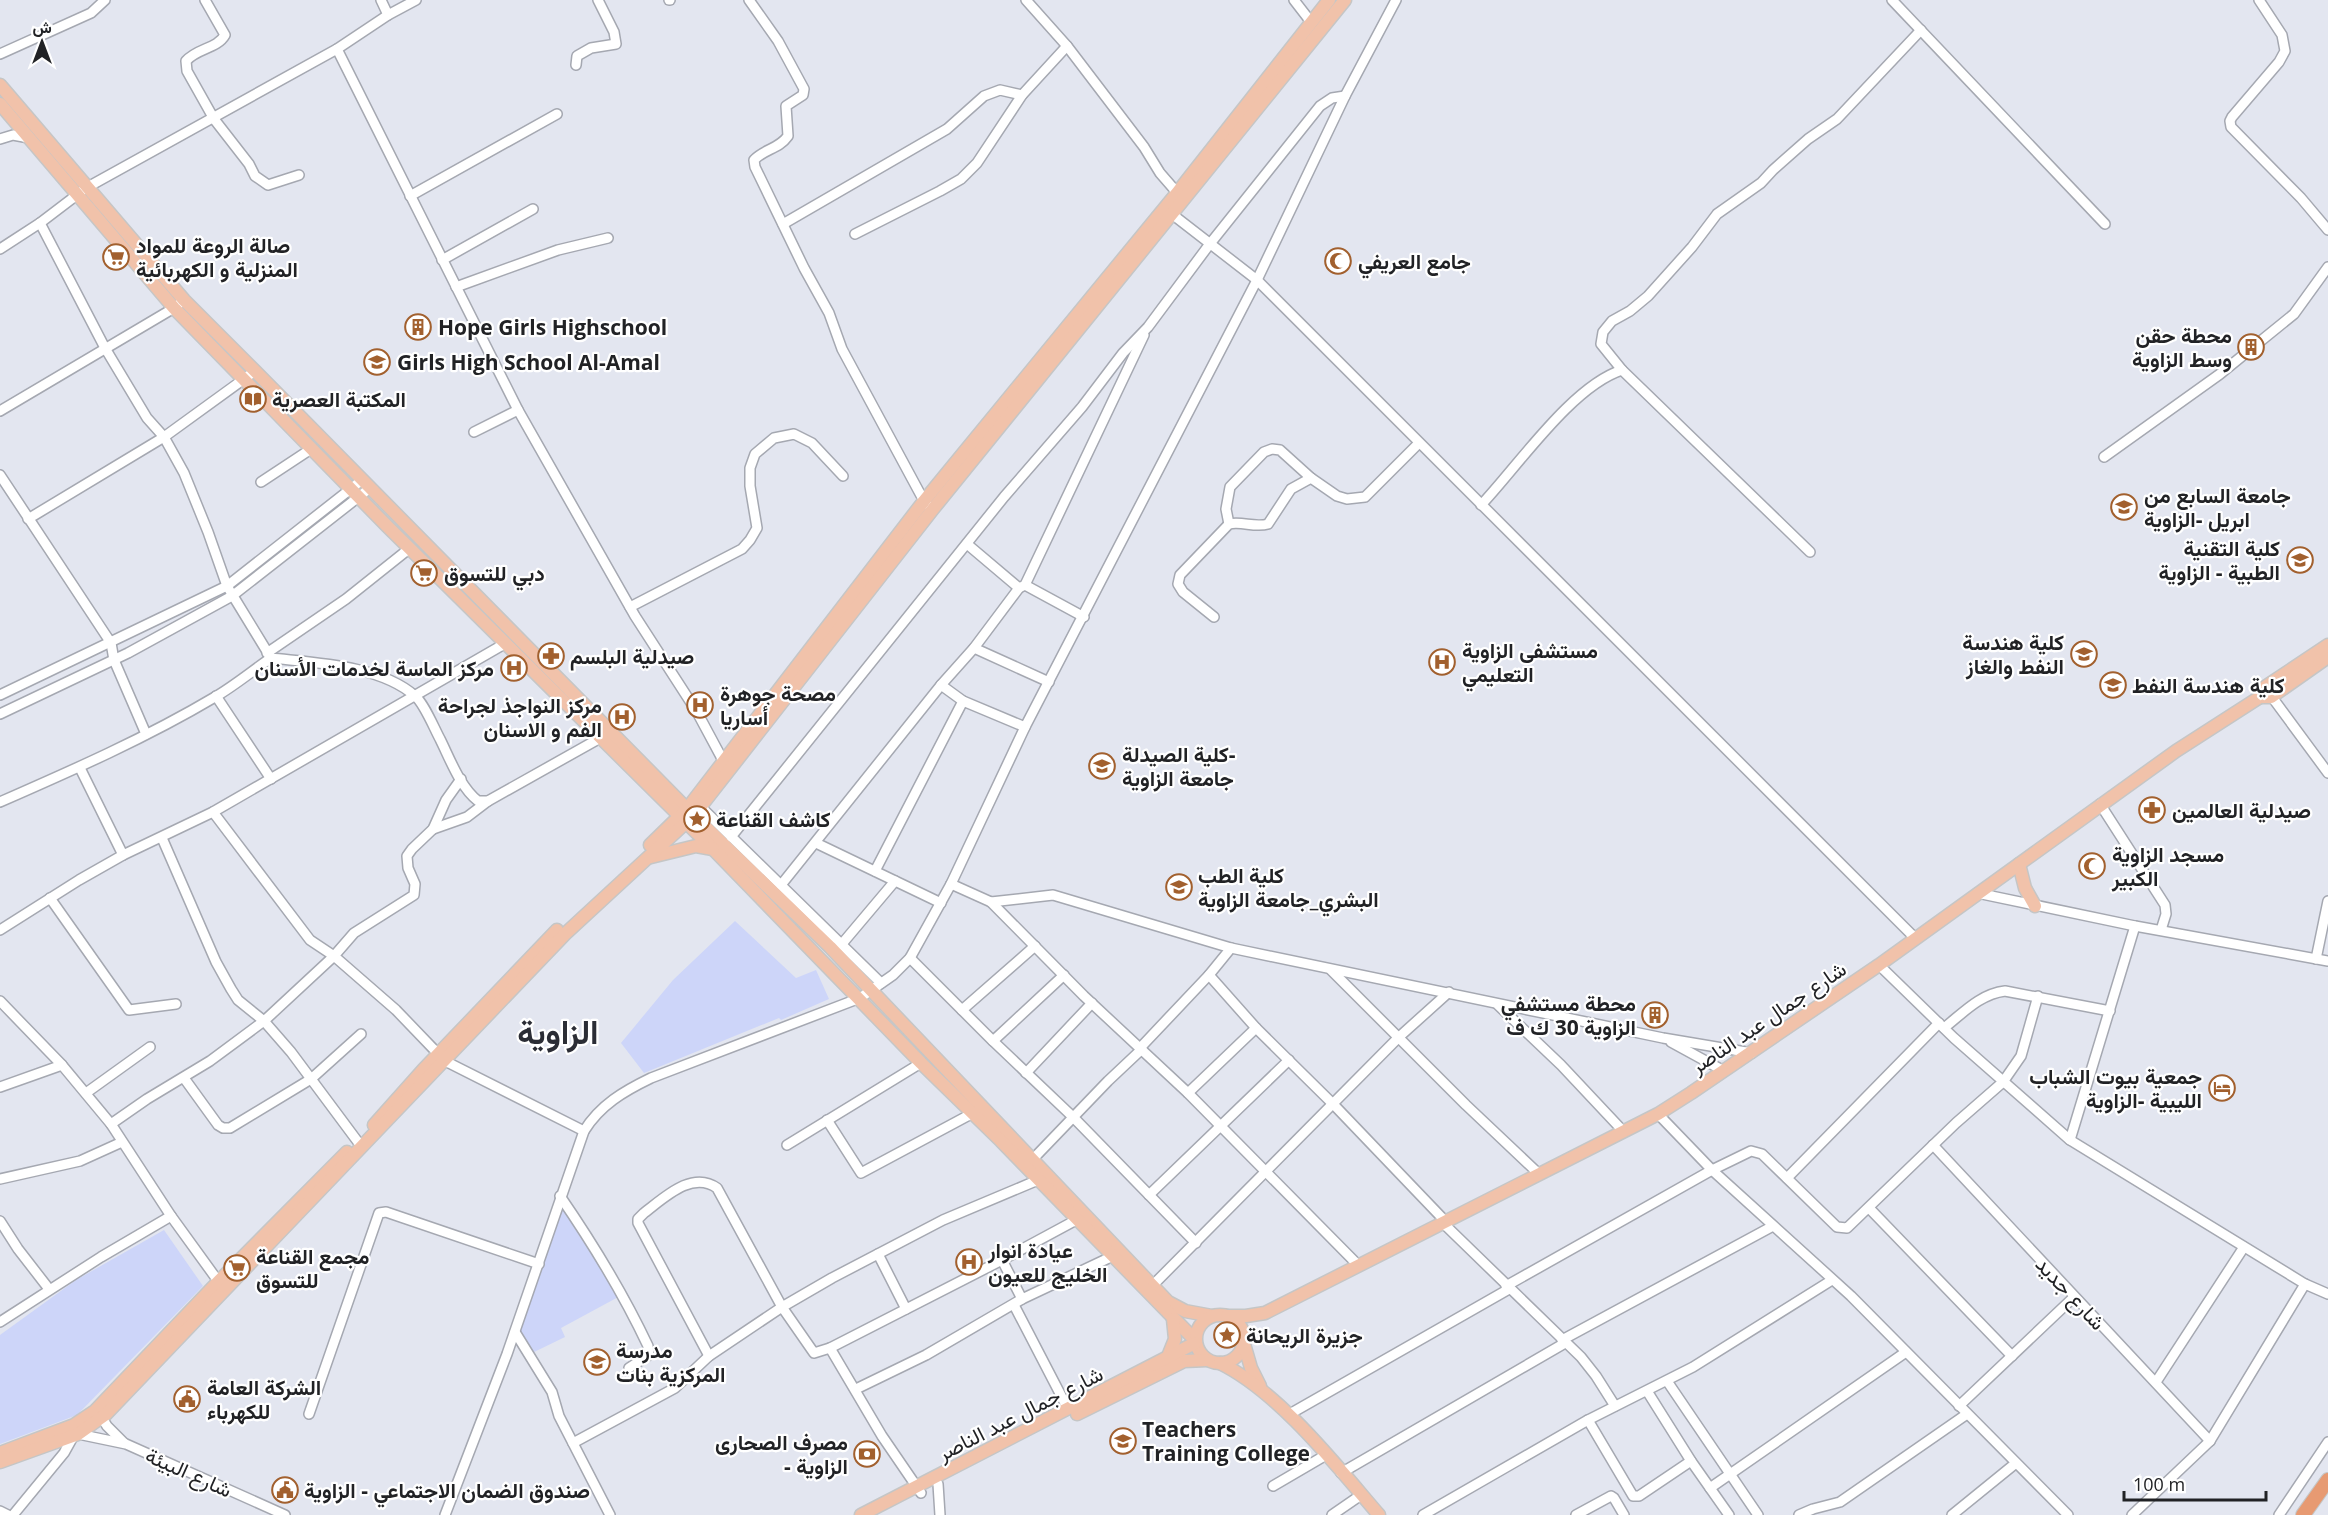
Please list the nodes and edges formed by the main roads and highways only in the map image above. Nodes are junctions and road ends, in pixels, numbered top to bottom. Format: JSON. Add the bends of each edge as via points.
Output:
{"nodes":[{"id":1,"x":1329,"y":0,"type":"edge"},
{"id":2,"x":1345,"y":0,"type":"edge"},
{"id":3,"x":0,"y":85,"type":"edge"},
{"id":4,"x":0,"y":104,"type":"edge"},
{"id":5,"x":82,"y":192,"type":"junction"},
{"id":6,"x":1181,"y":196,"type":"junction"},
{"id":7,"x":179,"y":304,"type":"junction"},
{"id":8,"x":2328,"y":645,"type":"edge"},
{"id":9,"x":2328,"y":657,"type":"edge"},
{"id":10,"x":2265,"y":694,"type":"junction"},
{"id":11,"x":690,"y":814,"type":"junction"},
{"id":12,"x":713,"y":849,"type":"junction"},
{"id":13,"x":647,"y":858,"type":"junction"},
{"id":14,"x":2019,"y":864,"type":"junction"},
{"id":15,"x":2035,"y":906,"type":"road end"},
{"id":16,"x":442,"y":1058,"type":"junction"},
{"id":17,"x":222,"y":1286,"type":"junction"},
{"id":18,"x":1265,"y":1312,"type":"junction"},
{"id":19,"x":1212,"y":1316,"type":"junction"},
{"id":20,"x":1227,"y":1316,"type":"junction"},
{"id":21,"x":1173,"y":1318,"type":"junction"},
{"id":22,"x":1195,"y":1341,"type":"junction"},
{"id":23,"x":1244,"y":1341,"type":"junction"},
{"id":24,"x":1166,"y":1359,"type":"junction"},
{"id":25,"x":1207,"y":1360,"type":"junction"},
{"id":26,"x":1220,"y":1363,"type":"junction"},
{"id":27,"x":1262,"y":1389,"type":"junction"},
{"id":28,"x":0,"y":1453,"type":"edge"},
{"id":29,"x":0,"y":1462,"type":"edge"},
{"id":30,"x":2328,"y":1480,"type":"edge"},
{"id":31,"x":919,"y":1490,"type":"junction"},
{"id":32,"x":861,"y":1515,"type":"edge"},
{"id":33,"x":878,"y":1515,"type":"edge"},
{"id":34,"x":1379,"y":1515,"type":"edge"},
{"id":35,"x":2303,"y":1515,"type":"edge"}],
"edges":[{"from":1,"to":6,"type":"main road"},
{"from":2,"to":6,"type":"main road"},
{"from":3,"to":5,"type":"main road"},
{"from":4,"to":5,"type":"main road"},
{"from":5,"to":7,"type":"main road"},
{"from":6,"to":11,"type":"main road","via":[[928,505]]},
{"from":7,"to":11,"type":"main road","via":[[255,371]]},
{"from":7,"to":11,"type":"main road","via":[[245,380],[410,548],[602,737]]},
{"from":8,"to":10,"type":"main road","name":"شارع جمال عبد الناصر"},
{"from":9,"to":10,"type":"main road","name":"شارع جمال عبد الناصر"},
{"from":10,"to":14,"type":"main road","name":"شارع جمال عبد الناصر","via":[[2176,751]]},
{"from":11,"to":12,"type":"main road"},
{"from":11,"to":13,"type":"main road"},
{"from":11,"to":16,"type":"main road","via":[[555,932]]},
{"from":11,"to":19,"type":"main road","via":[[876,987],[1168,1302],[1194,1314]]},
{"from":12,"to":13,"type":"main road","via":[[696,846]]},
{"from":12,"to":21,"type":"main road"},
{"from":13,"to":16,"type":"main road"},
{"from":14,"to":15,"type":"main road"},
{"from":14,"to":18,"type":"main road","name":"شارع جمال عبد الناصر","via":[[1752,1053],[1658,1114]]},
{"from":16,"to":17,"type":"main road"},
{"from":16,"to":17,"type":"main road","via":[[326,1172]]},
{"from":17,"to":28,"type":"main road","via":[[90,1416]]},
{"from":17,"to":29,"type":"main road","via":[[102,1418],[76,1434]]},
{"from":18,"to":20,"type":"main road","name":"شارع جمال عبد الناصر"},
{"from":18,"to":23,"type":"main road","name":"شارع جمال عبد الناصر"},
{"from":19,"to":20,"type":"main road"},
{"from":19,"to":22,"type":"main road","via":[[1198,1327]]},
{"from":20,"to":23,"type":"main road","via":[[1239,1324]]},
{"from":21,"to":22,"type":"main road"},
{"from":21,"to":24,"type":"main road","via":[[1175,1339]]},
{"from":22,"to":24,"type":"main road","name":"شارع جمال عبد الناصر"},
{"from":22,"to":25,"type":"main road"},
{"from":23,"to":26,"type":"main road","via":[[1235,1358]]},
{"from":23,"to":27,"type":"main road"},
{"from":24,"to":31,"type":"main road","name":"شارع جمال عبد الناصر"},
{"from":25,"to":26,"type":"main road"},
{"from":25,"to":31,"type":"main road","name":"شارع جمال عبد الناصر","via":[[1192,1359],[1175,1365]]},
{"from":26,"to":27,"type":"main road"},
{"from":27,"to":34,"type":"main road"},
{"from":30,"to":35,"type":"highway"},
{"from":31,"to":32,"type":"main road","name":"شارع جمال عبد الناصر"},
{"from":31,"to":33,"type":"main road","name":"شارع جمال عبد الناصر"}]}
